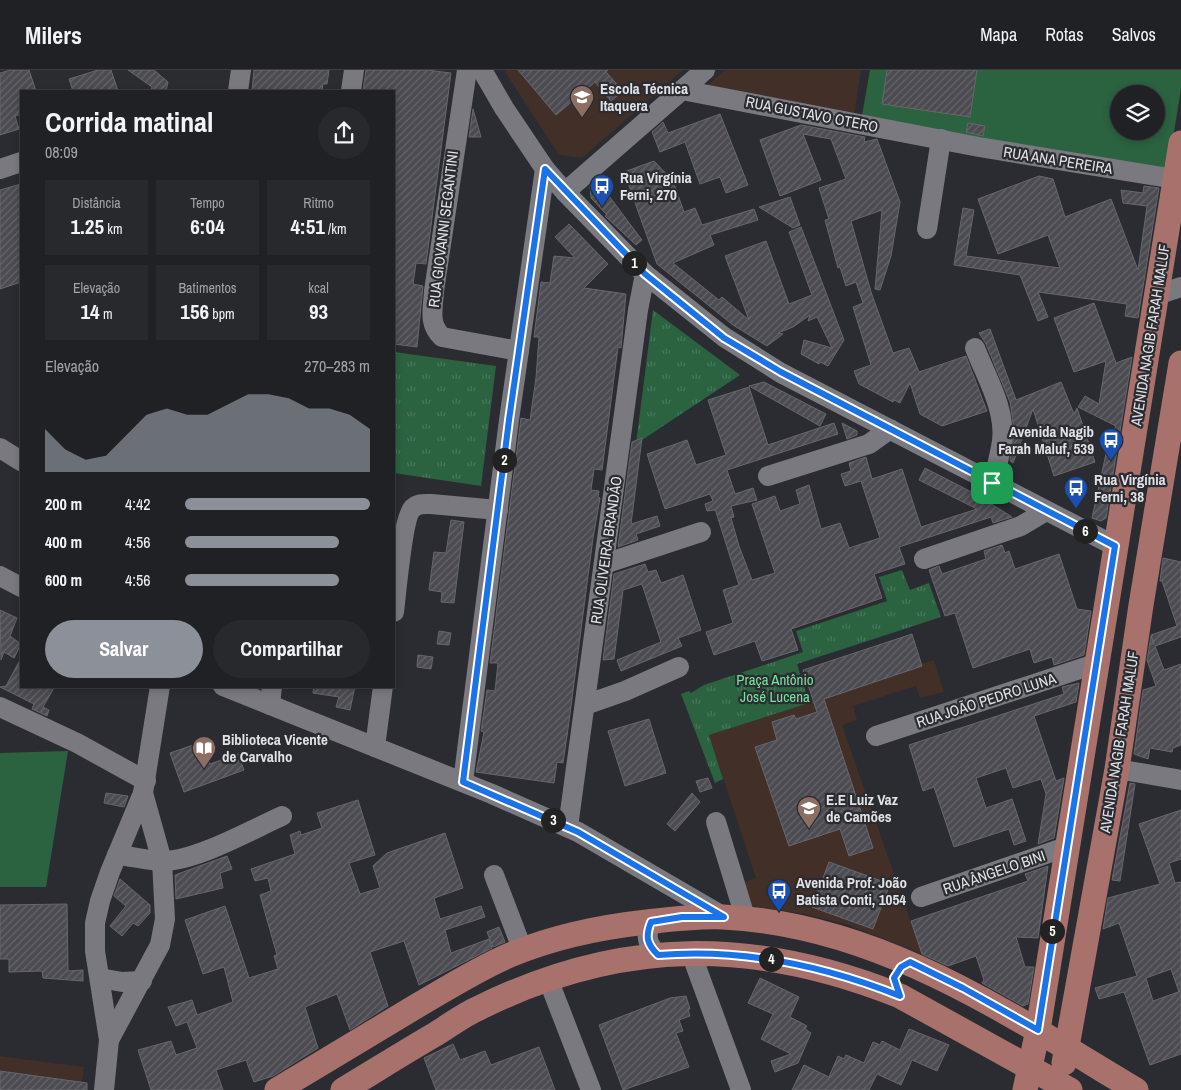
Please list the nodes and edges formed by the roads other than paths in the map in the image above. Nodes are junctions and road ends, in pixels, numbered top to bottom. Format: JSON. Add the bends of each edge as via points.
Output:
{"nodes":[{"id":1,"x":241,"y":70,"type":"edge"},
{"id":2,"x":354,"y":70,"type":"edge"},
{"id":3,"x":467,"y":70,"type":"edge"},
{"id":4,"x":482,"y":70,"type":"edge"},
{"id":5,"x":705,"y":70,"type":"edge"},
{"id":6,"x":238,"y":90,"type":"edge"},
{"id":7,"x":351,"y":90,"type":"edge"},
{"id":8,"x":682,"y":90,"type":"junction"},
{"id":9,"x":941,"y":139,"type":"junction"},
{"id":10,"x":1181,"y":143,"type":"edge"},
{"id":11,"x":20,"y":162,"type":"edge"},
{"id":12,"x":0,"y":169,"type":"edge"},
{"id":13,"x":545,"y":169,"type":"junction"},
{"id":14,"x":1175,"y":179,"type":"junction"},
{"id":15,"x":565,"y":192,"type":"junction"},
{"id":16,"x":927,"y":229,"type":"dead end"},
{"id":17,"x":645,"y":274,"type":"junction"},
{"id":18,"x":1181,"y":287,"type":"edge"},
{"id":19,"x":1157,"y":295,"type":"junction"},
{"id":20,"x":975,"y":348,"type":"dead end"},
{"id":21,"x":519,"y":350,"type":"junction"},
{"id":22,"x":1181,"y":363,"type":"edge"},
{"id":23,"x":890,"y":429,"type":"junction"},
{"id":24,"x":0,"y":448,"type":"edge"},
{"id":25,"x":20,"y":460,"type":"edge"},
{"id":26,"x":768,"y":476,"type":"dead end"},
{"id":27,"x":992,"y":483,"type":"junction"},
{"id":28,"x":498,"y":510,"type":"junction"},
{"id":29,"x":1046,"y":511,"type":"junction"},
{"id":30,"x":701,"y":532,"type":"dead end"},
{"id":31,"x":1115,"y":546,"type":"junction"},
{"id":32,"x":924,"y":559,"type":"dead end"},
{"id":33,"x":604,"y":564,"type":"junction"},
{"id":34,"x":0,"y":576,"type":"edge"},
{"id":35,"x":20,"y":586,"type":"edge"},
{"id":36,"x":395,"y":605,"type":"edge"},
{"id":37,"x":1140,"y":605,"type":"junction"},
{"id":38,"x":1095,"y":664,"type":"junction"},
{"id":39,"x":679,"y":667,"type":"dead end"},
{"id":40,"x":160,"y":688,"type":"edge"},
{"id":41,"x":233,"y":688,"type":"edge"},
{"id":42,"x":383,"y":688,"type":"edge"},
{"id":43,"x":271,"y":696,"type":"edge"},
{"id":44,"x":585,"y":705,"type":"junction"},
{"id":45,"x":0,"y":707,"type":"edge"},
{"id":46,"x":876,"y":736,"type":"dead end"},
{"id":47,"x":1083,"y":743,"type":"junction"},
{"id":48,"x":375,"y":747,"type":"junction"},
{"id":49,"x":1117,"y":768,"type":"junction"},
{"id":50,"x":1181,"y":780,"type":"edge"},
{"id":51,"x":463,"y":782,"type":"junction"},
{"id":52,"x":144,"y":787,"type":"junction"},
{"id":53,"x":282,"y":816,"type":"dead end"},
{"id":54,"x":716,"y":822,"type":"dead end"},
{"id":55,"x":568,"y":827,"type":"junction"},
{"id":56,"x":1066,"y":847,"type":"junction"},
{"id":57,"x":116,"y":855,"type":"junction"},
{"id":58,"x":162,"y":861,"type":"junction"},
{"id":59,"x":494,"y":874,"type":"dead end"},
{"id":60,"x":921,"y":897,"type":"dead end"},
{"id":61,"x":735,"y":918,"type":"junction"},
{"id":62,"x":651,"y":922,"type":"junction"},
{"id":63,"x":879,"y":949,"type":"junction"},
{"id":64,"x":523,"y":951,"type":"junction"},
{"id":65,"x":691,"y":953,"type":"junction"},
{"id":66,"x":658,"y":955,"type":"junction"},
{"id":67,"x":910,"y":962,"type":"junction"},
{"id":68,"x":100,"y":978,"type":"junction"},
{"id":69,"x":548,"y":979,"type":"junction"},
{"id":70,"x":142,"y":981,"type":"junction"},
{"id":71,"x":872,"y":985,"type":"junction"},
{"id":72,"x":900,"y":996,"type":"junction"},
{"id":73,"x":1038,"y":1030,"type":"junction"},
{"id":74,"x":109,"y":1040,"type":"junction"},
{"id":75,"x":1067,"y":1049,"type":"junction"},
{"id":76,"x":1027,"y":1078,"type":"edge"},
{"id":77,"x":1063,"y":1088,"type":"edge"},
{"id":78,"x":104,"y":1090,"type":"edge"},
{"id":79,"x":277,"y":1090,"type":"edge"},
{"id":80,"x":343,"y":1090,"type":"edge"},
{"id":81,"x":591,"y":1090,"type":"edge"},
{"id":82,"x":741,"y":1090,"type":"edge"},
{"id":83,"x":1136,"y":1090,"type":"edge"}],
"edges":[{"from":1,"to":6,"type":"street"},
{"from":2,"to":7,"type":"street"},
{"from":3,"to":21,"type":"street","name":"RUA GIOVANNI SEGANTINI","via":[[434,291],[434,329],[442,337]]},
{"from":4,"to":13,"type":"street"},
{"from":5,"to":8,"type":"street"},
{"from":8,"to":9,"type":"street","name":"RUA GUSTAVO OTERO"},
{"from":8,"to":15,"type":"street"},
{"from":9,"to":14,"type":"street","name":"RUA ANA PEREIRA"},
{"from":9,"to":16,"type":"street"},
{"from":10,"to":14,"type":"main road","name":"AVENIDA NAGIB FARAH MALUF"},
{"from":11,"to":12,"type":"street"},
{"from":13,"to":15,"type":"street"},
{"from":13,"to":21,"type":"street"},
{"from":14,"to":19,"type":"main road","name":"AVENIDA NAGIB FARAH MALUF"},
{"from":15,"to":17,"type":"street"},
{"from":17,"to":23,"type":"street","via":[[724,338]]},
{"from":17,"to":33,"type":"street","name":"RUA OLIVEIRA BRANDÃO"},
{"from":18,"to":19,"type":"street"},
{"from":19,"to":31,"type":"main road","name":"AVENIDA NAGIB FARAH MALUF"},
{"from":20,"to":27,"type":"street","via":[[1000,410],[1001,447]]},
{"from":21,"to":28,"type":"street"},
{"from":22,"to":37,"type":"main road","name":"AVENIDA NAGIB FARAH MALUF"},
{"from":23,"to":26,"type":"street","via":[[869,444]]},
{"from":23,"to":27,"type":"street"},
{"from":24,"to":25,"type":"street"},
{"from":27,"to":29,"type":"street"},
{"from":28,"to":36,"type":"street","via":[[431,504],[413,507],[405,533]]},
{"from":28,"to":51,"type":"street"},
{"from":29,"to":31,"type":"street"},
{"from":29,"to":32,"type":"street","via":[[1021,526]]},
{"from":30,"to":33,"type":"street"},
{"from":31,"to":37,"type":"main road","via":[[1129,563]]},
{"from":31,"to":38,"type":"main road","name":"AVENIDA NAGIB FARAH MALUF"},
{"from":33,"to":44,"type":"street","name":"RUA OLIVEIRA BRANDÃO"},
{"from":34,"to":35,"type":"street"},
{"from":37,"to":49,"type":"main road","name":"AVENIDA NAGIB FARAH MALUF"},
{"from":38,"to":46,"type":"street","name":"RUA JOÃO PEDRO LUNA"},
{"from":38,"to":47,"type":"main road","name":"AVENIDA NAGIB FARAH MALUF"},
{"from":39,"to":44,"type":"street"},
{"from":40,"to":52,"type":"street"},
{"from":41,"to":43,"type":"street"},
{"from":42,"to":48,"type":"street"},
{"from":43,"to":48,"type":"street"},
{"from":44,"to":55,"type":"street","name":"RUA OLIVEIRA BRANDÃO"},
{"from":45,"to":52,"type":"street","via":[[70,740]]},
{"from":47,"to":49,"type":"main road","via":[[1097,762]]},
{"from":47,"to":56,"type":"main road","name":"AVENIDA NAGIB FARAH MALUF"},
{"from":48,"to":51,"type":"street"},
{"from":49,"to":50,"type":"street"},
{"from":49,"to":75,"type":"main road","name":"AVENIDA NAGIB FARAH MALUF"},
{"from":51,"to":55,"type":"street"},
{"from":52,"to":57,"type":"street"},
{"from":52,"to":58,"type":"street"},
{"from":53,"to":58,"type":"street","via":[[206,850]]},
{"from":54,"to":61,"type":"street"},
{"from":55,"to":61,"type":"street"},
{"from":56,"to":60,"type":"street","name":"RUA ÂNGELO BINI"},
{"from":56,"to":73,"type":"main road","name":"AVENIDA NAGIB FARAH MALUF"},
{"from":57,"to":58,"type":"street"},
{"from":57,"to":68,"type":"street","via":[[95,923],[95,951]]},
{"from":58,"to":70,"type":"street","via":[[165,919],[160,945]]},
{"from":59,"to":64,"type":"street"},
{"from":61,"to":62,"type":"main road","via":[[682,917]]},
{"from":61,"to":63,"type":"main road","via":[[792,926]]},
{"from":62,"to":64,"type":"main road","via":[[579,934]]},
{"from":62,"to":66,"type":"street","via":[[648,944]]},
{"from":63,"to":67,"type":"main road"},
{"from":63,"to":71,"type":"main road","via":[[885,961],[884,968]]},
{"from":64,"to":79,"type":"main road","via":[[466,977]]},
{"from":65,"to":66,"type":"main road"},
{"from":65,"to":71,"type":"main road","via":[[759,957],[809,966]]},
{"from":65,"to":82,"type":"street"},
{"from":66,"to":69,"type":"main road","via":[[602,964]]},
{"from":67,"to":72,"type":"main road","via":[[901,967],[894,978]]},
{"from":67,"to":73,"type":"main road"},
{"from":68,"to":70,"type":"street"},
{"from":68,"to":74,"type":"street"},
{"from":69,"to":80,"type":"main road","via":[[478,1008]]},
{"from":69,"to":81,"type":"street"},
{"from":70,"to":74,"type":"street"},
{"from":71,"to":72,"type":"main road"},
{"from":72,"to":76,"type":"main road"},
{"from":73,"to":75,"type":"main road"},
{"from":73,"to":76,"type":"main road","name":"AVENIDA NAGIB FARAH MALUF"},
{"from":74,"to":78,"type":"street"},
{"from":75,"to":77,"type":"main road","name":"AVENIDA NAGIB FARAH MALUF"},
{"from":75,"to":83,"type":"main road"},
{"from":76,"to":77,"type":"main road"}]}
